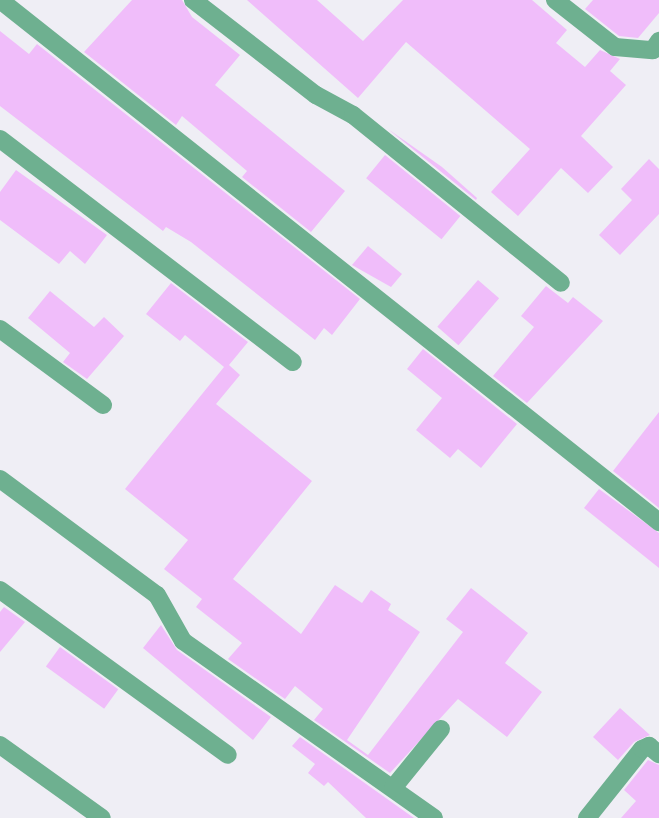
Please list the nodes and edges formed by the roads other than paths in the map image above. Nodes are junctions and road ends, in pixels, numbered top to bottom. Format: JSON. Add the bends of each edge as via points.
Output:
{"nodes":[{"id":1,"x":0,"y":0,"type":"edge"},
{"id":2,"x":193,"y":0,"type":"edge"},
{"id":3,"x":555,"y":0,"type":"edge"},
{"id":4,"x":659,"y":42,"type":"edge"},
{"id":5,"x":0,"y":138,"type":"edge"},
{"id":6,"x":561,"y":283,"type":"dead end"},
{"id":7,"x":0,"y":329,"type":"edge"},
{"id":8,"x":293,"y":362,"type":"dead end"},
{"id":9,"x":103,"y":405,"type":"dead end"},
{"id":10,"x":0,"y":479,"type":"edge"},
{"id":11,"x":659,"y":522,"type":"edge"},
{"id":12,"x":0,"y":590,"type":"edge"},
{"id":13,"x":441,"y":729,"type":"dead end"},
{"id":14,"x":0,"y":745,"type":"edge"},
{"id":15,"x":659,"y":754,"type":"edge"},
{"id":16,"x":228,"y":755,"type":"dead end"},
{"id":17,"x":393,"y":788,"type":"junction"},
{"id":18,"x":102,"y":818,"type":"edge"},
{"id":19,"x":434,"y":818,"type":"edge"},
{"id":20,"x":587,"y":818,"type":"edge"}],
"edges":[{"from":1,"to":11,"type":"street"},
{"from":2,"to":6,"type":"street","via":[[316,95],[353,115]]},
{"from":3,"to":4,"type":"street","via":[[615,47],[653,50]]},
{"from":5,"to":8,"type":"street"},
{"from":7,"to":9,"type":"street"},
{"from":10,"to":17,"type":"street","via":[[157,595],[183,641]]},
{"from":12,"to":16,"type":"street"},
{"from":13,"to":17,"type":"street"},
{"from":14,"to":18,"type":"street"},
{"from":15,"to":20,"type":"street","via":[[649,746],[642,749]]},
{"from":17,"to":19,"type":"street"}]}
